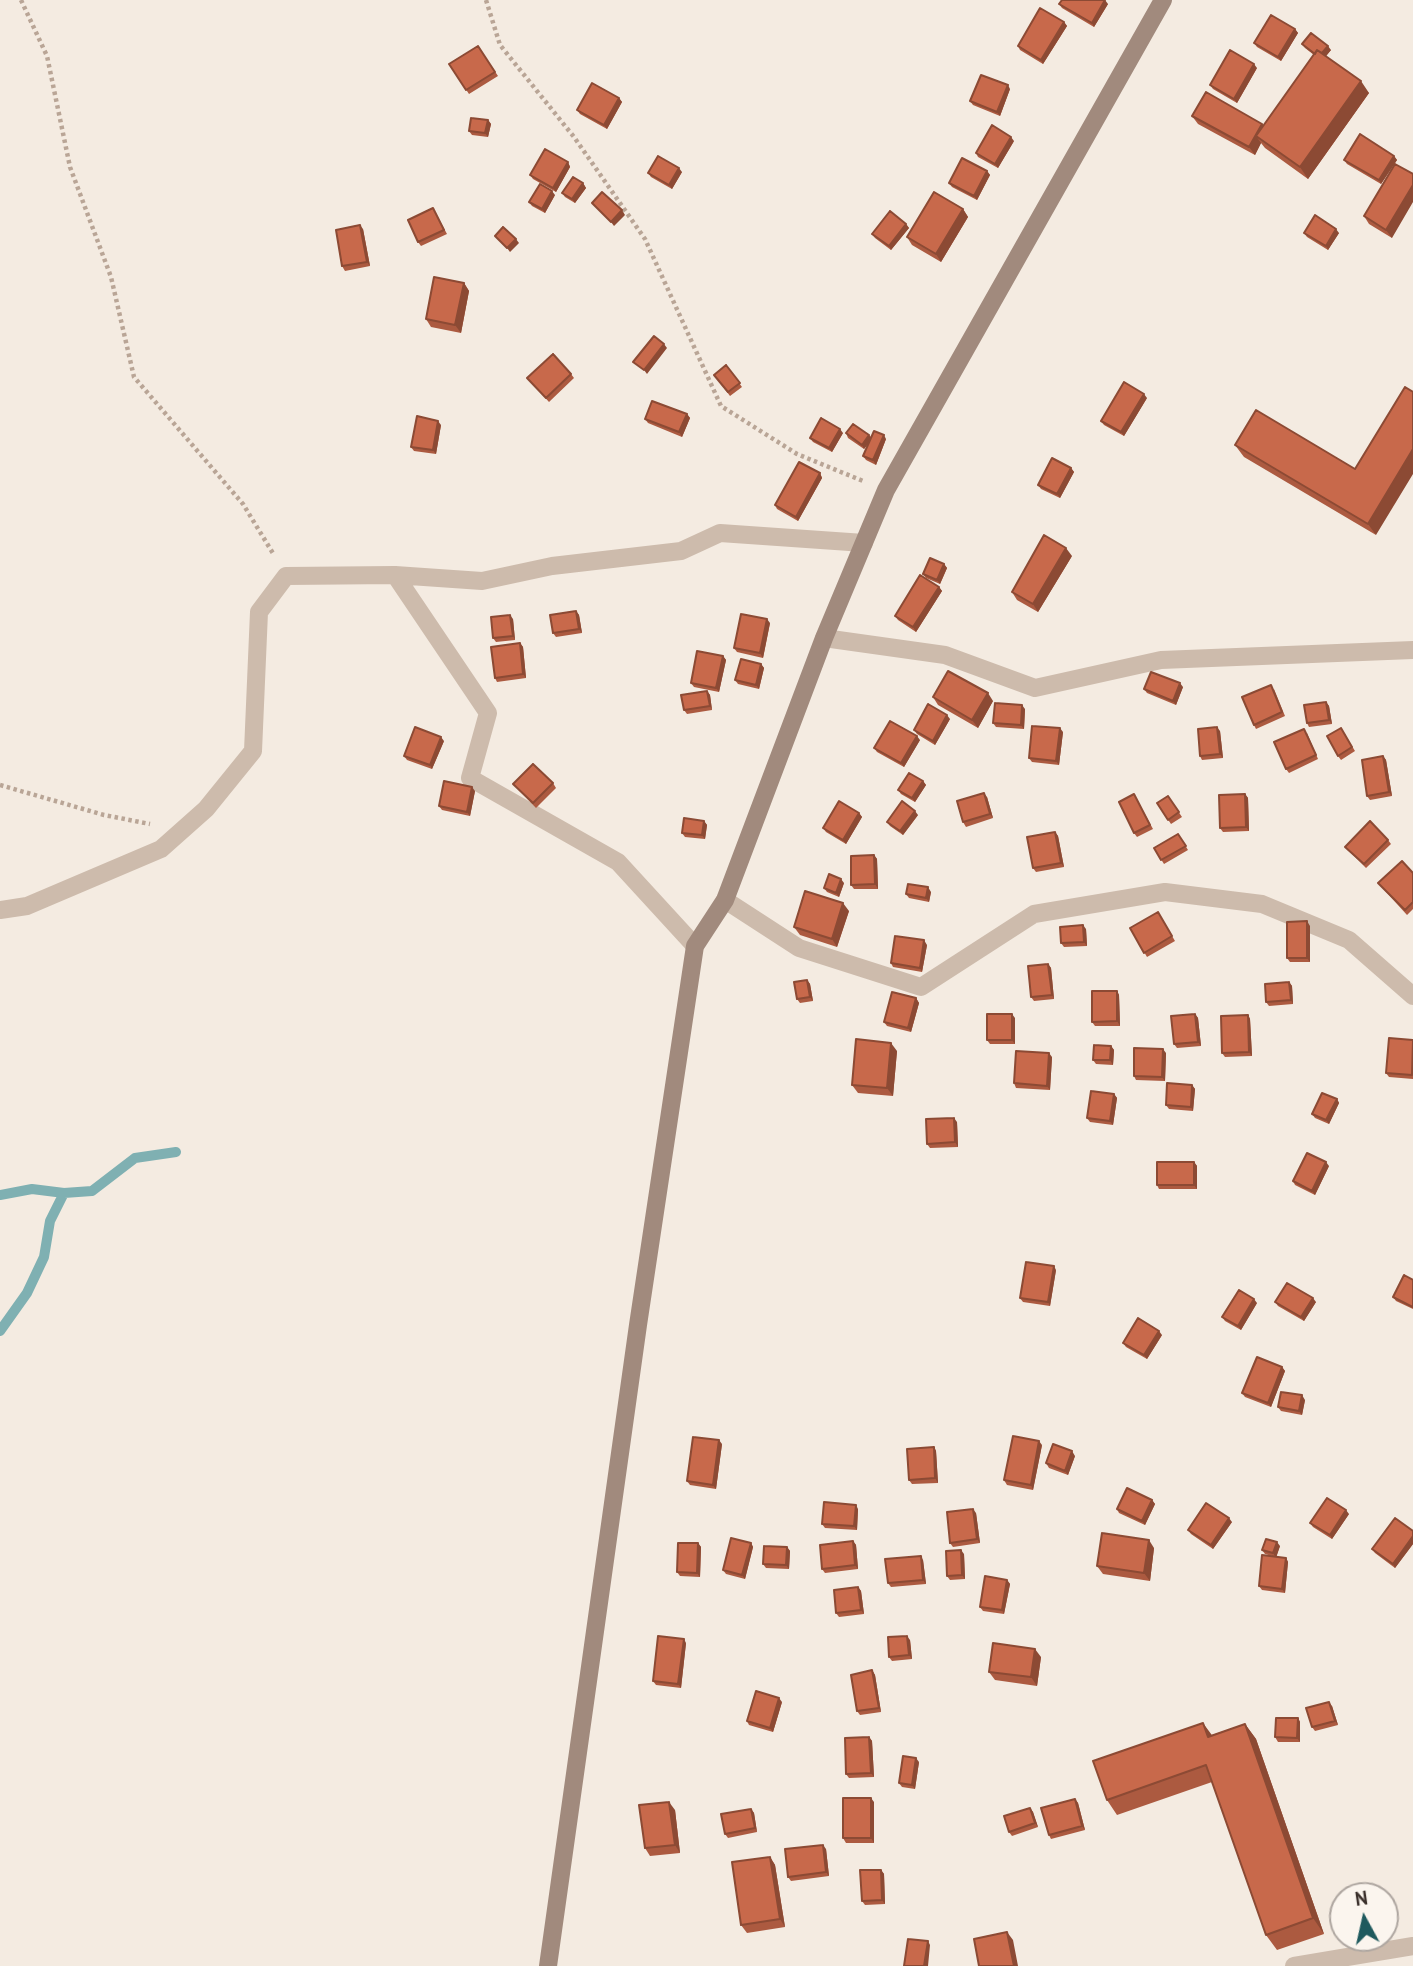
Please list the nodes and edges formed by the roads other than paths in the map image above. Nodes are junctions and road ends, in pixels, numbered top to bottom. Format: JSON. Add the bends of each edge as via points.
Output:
{"nodes":[{"id":1,"x":1163,"y":0,"type":"edge"},
{"id":2,"x":864,"y":544,"type":"junction"},
{"id":3,"x":395,"y":575,"type":"junction"},
{"id":4,"x":824,"y":638,"type":"junction"},
{"id":5,"x":1413,"y":650,"type":"edge"},
{"id":6,"x":725,"y":900,"type":"junction"},
{"id":7,"x":0,"y":910,"type":"edge"},
{"id":8,"x":695,"y":946,"type":"junction"},
{"id":9,"x":1413,"y":996,"type":"edge"},
{"id":10,"x":1413,"y":1946,"type":"edge"},
{"id":11,"x":548,"y":1966,"type":"edge"},
{"id":12,"x":1294,"y":1966,"type":"edge"}],
"edges":[{"from":1,"to":2,"type":"main road","via":[[886,490]]},
{"from":2,"to":3,"type":"street","via":[[720,533],[681,551],[552,566],[482,581]]},
{"from":2,"to":4,"type":"main road"},
{"from":3,"to":7,"type":"street","via":[[286,576],[259,612],[253,751],[206,809],[161,849],[27,905]]},
{"from":3,"to":8,"type":"street","via":[[488,713],[470,778],[618,862]]},
{"from":4,"to":5,"type":"street","via":[[945,654],[1035,688],[1161,660]]},
{"from":4,"to":6,"type":"main road"},
{"from":6,"to":8,"type":"main road"},
{"from":6,"to":9,"type":"street","via":[[799,948],[921,987],[1034,914],[1166,892],[1262,904],[1349,940]]},
{"from":8,"to":11,"type":"main road"},
{"from":10,"to":12,"type":"street"}]}
